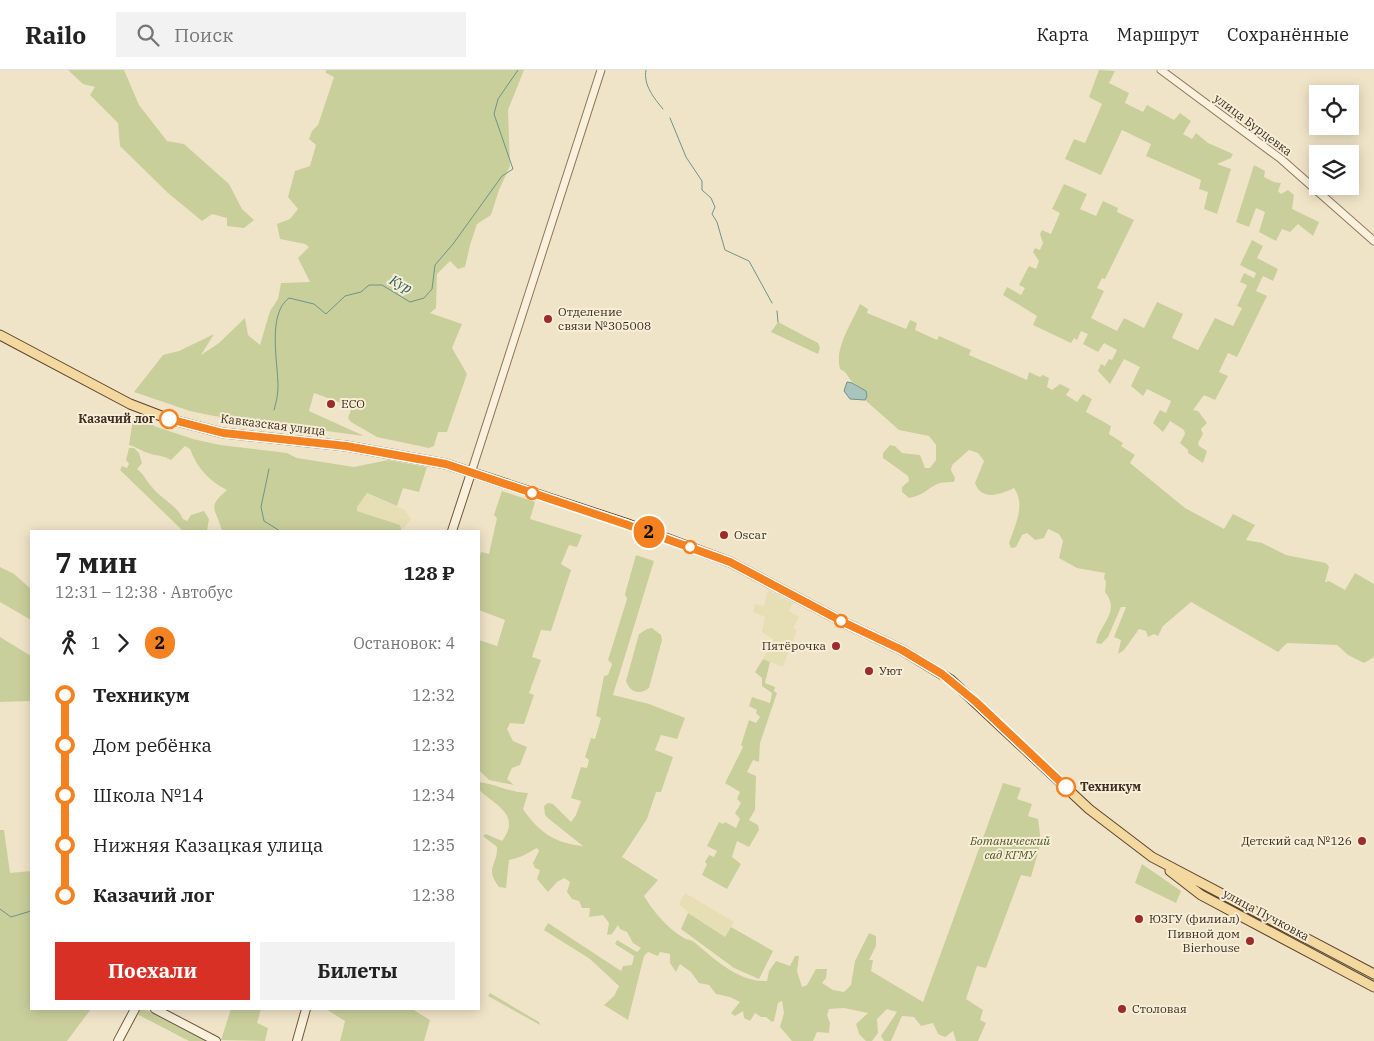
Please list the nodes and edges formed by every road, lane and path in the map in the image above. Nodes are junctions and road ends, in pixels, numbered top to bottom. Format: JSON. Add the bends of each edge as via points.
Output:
{"nodes":[{"id":1,"x":601,"y":70,"type":"edge"},
{"id":2,"x":1162,"y":70,"type":"edge"},
{"id":3,"x":1374,"y":241,"type":"edge"},
{"id":4,"x":0,"y":335,"type":"edge"},
{"id":5,"x":471,"y":473,"type":"junction"},
{"id":6,"x":452,"y":530,"type":"edge"},
{"id":7,"x":1152,"y":857,"type":"junction"},
{"id":8,"x":1275,"y":922,"type":"junction"},
{"id":9,"x":1270,"y":932,"type":"junction"},
{"id":10,"x":1374,"y":974,"type":"edge"},
{"id":11,"x":1374,"y":987,"type":"edge"},
{"id":12,"x":134,"y":1010,"type":"edge"},
{"id":13,"x":157,"y":1010,"type":"edge"},
{"id":14,"x":306,"y":1010,"type":"edge"},
{"id":15,"x":118,"y":1041,"type":"edge"},
{"id":16,"x":216,"y":1041,"type":"edge"},
{"id":17,"x":297,"y":1041,"type":"edge"}],
"edges":[{"from":1,"to":5,"type":"street"},
{"from":2,"to":3,"type":"street","name":"улица Бурцевка","via":[[1281,160]]},
{"from":4,"to":5,"type":"main road","name":"Кавказская улица","via":[[130,404],[184,424],[223,433],[386,452],[446,464]]},
{"from":5,"to":6,"type":"main road"},
{"from":5,"to":7,"type":"main road","name":"улица Пучковка","via":[[730,562],[902,650],[959,687],[1093,812]]},
{"from":7,"to":8,"type":"main road","name":"улица Пучковка"},
{"from":7,"to":9,"type":"main road","name":"улица Пучковка","via":[[1202,895]]},
{"from":8,"to":9,"type":"main road"},
{"from":8,"to":10,"type":"main road","name":"улица Пучковка"},
{"from":9,"to":11,"type":"main road","name":"улица Пучковка"},
{"from":12,"to":15,"type":"main road"},
{"from":13,"to":16,"type":"main road"},
{"from":14,"to":17,"type":"main road"}]}
